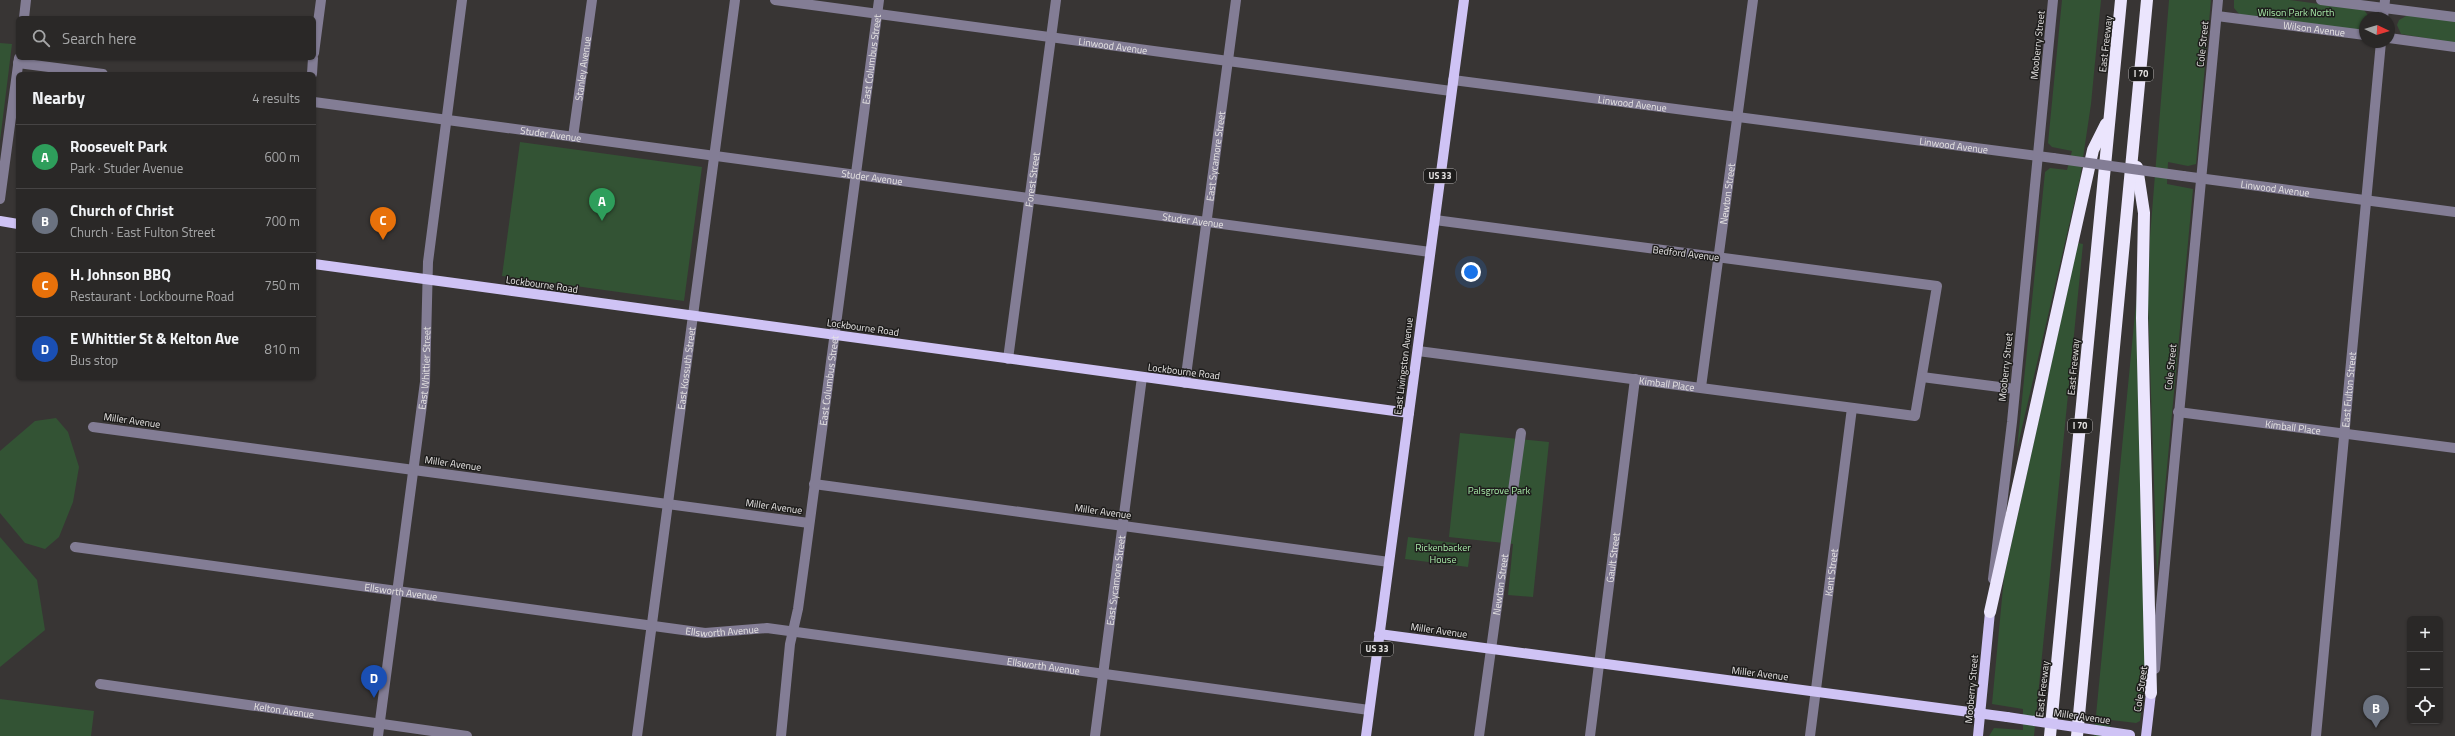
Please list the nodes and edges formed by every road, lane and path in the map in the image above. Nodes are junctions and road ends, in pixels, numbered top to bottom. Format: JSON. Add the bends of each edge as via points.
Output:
{"nodes":[{"id":1,"x":26,"y":0,"type":"edge"},
{"id":2,"x":321,"y":0,"type":"edge"},
{"id":3,"x":462,"y":0,"type":"edge"},
{"id":4,"x":592,"y":0,"type":"edge"},
{"id":5,"x":735,"y":0,"type":"edge"},
{"id":6,"x":775,"y":0,"type":"edge"},
{"id":7,"x":878,"y":0,"type":"edge"},
{"id":8,"x":1056,"y":0,"type":"edge"},
{"id":9,"x":1236,"y":0,"type":"edge"},
{"id":10,"x":1464,"y":0,"type":"edge"},
{"id":11,"x":1753,"y":0,"type":"edge"},
{"id":12,"x":2054,"y":0,"type":"edge"},
{"id":13,"x":2121,"y":0,"type":"edge"},
{"id":14,"x":2147,"y":0,"type":"edge"},
{"id":15,"x":2218,"y":0,"type":"edge"},
{"id":16,"x":2321,"y":0,"type":"edge"},
{"id":17,"x":2384,"y":9,"type":"edge"},
{"id":18,"x":877,"y":14,"type":"junction"},
{"id":19,"x":24,"y":16,"type":"edge"},
{"id":20,"x":2217,"y":16,"type":"junction"},
{"id":21,"x":2455,"y":17,"type":"edge"},
{"id":22,"x":2359,"y":34,"type":"edge"},
{"id":23,"x":1051,"y":37,"type":"junction"},
{"id":24,"x":316,"y":38,"type":"edge"},
{"id":25,"x":2395,"y":39,"type":"edge"},
{"id":26,"x":2455,"y":47,"type":"edge"},
{"id":27,"x":2380,"y":48,"type":"edge"},
{"id":28,"x":18,"y":60,"type":"edge"},
{"id":29,"x":313,"y":60,"type":"edge"},
{"id":30,"x":1228,"y":61,"type":"junction"},
{"id":31,"x":16,"y":72,"type":"edge"},
{"id":32,"x":91,"y":72,"type":"edge"},
{"id":33,"x":312,"y":72,"type":"edge"},
{"id":34,"x":16,"y":75,"type":"edge"},
{"id":35,"x":1453,"y":80,"type":"junction"},
{"id":36,"x":1452,"y":92,"type":"junction"},
{"id":37,"x":316,"y":102,"type":"edge"},
{"id":38,"x":2110,"y":115,"type":"junction"},
{"id":39,"x":1738,"y":116,"type":"junction"},
{"id":40,"x":446,"y":120,"type":"junction"},
{"id":41,"x":573,"y":137,"type":"junction"},
{"id":42,"x":2134,"y":148,"type":"junction"},
{"id":43,"x":714,"y":156,"type":"junction"},
{"id":44,"x":2038,"y":156,"type":"junction"},
{"id":45,"x":855,"y":175,"type":"junction"},
{"id":46,"x":2201,"y":178,"type":"junction"},
{"id":47,"x":1029,"y":198,"type":"junction"},
{"id":48,"x":0,"y":199,"type":"edge"},
{"id":49,"x":2365,"y":200,"type":"junction"},
{"id":50,"x":2455,"y":212,"type":"edge"},
{"id":51,"x":1434,"y":220,"type":"junction"},
{"id":52,"x":0,"y":222,"type":"edge"},
{"id":53,"x":1206,"y":222,"type":"junction"},
{"id":54,"x":16,"y":224,"type":"edge"},
{"id":55,"x":1430,"y":252,"type":"junction"},
{"id":56,"x":1718,"y":257,"type":"junction"},
{"id":57,"x":316,"y":264,"type":"edge"},
{"id":58,"x":428,"y":281,"type":"junction"},
{"id":59,"x":693,"y":316,"type":"junction"},
{"id":60,"x":834,"y":335,"type":"junction"},
{"id":61,"x":1418,"y":351,"type":"junction"},
{"id":62,"x":1008,"y":359,"type":"junction"},
{"id":63,"x":1922,"y":377,"type":"junction"},
{"id":64,"x":1142,"y":378,"type":"junction"},
{"id":65,"x":1635,"y":379,"type":"junction"},
{"id":66,"x":1185,"y":383,"type":"junction"},
{"id":67,"x":1701,"y":387,"type":"junction"},
{"id":68,"x":2015,"y":389,"type":"junction"},
{"id":69,"x":1852,"y":408,"type":"junction"},
{"id":70,"x":2178,"y":412,"type":"junction"},
{"id":71,"x":1409,"y":413,"type":"junction"},
{"id":72,"x":93,"y":427,"type":"dead end"},
{"id":73,"x":1521,"y":433,"type":"dead end"},
{"id":74,"x":2343,"y":434,"type":"junction"},
{"id":75,"x":2455,"y":448,"type":"edge"},
{"id":76,"x":414,"y":470,"type":"junction"},
{"id":77,"x":814,"y":484,"type":"junction"},
{"id":78,"x":668,"y":504,"type":"junction"},
{"id":79,"x":809,"y":523,"type":"junction"},
{"id":80,"x":1124,"y":526,"type":"junction"},
{"id":81,"x":75,"y":547,"type":"dead end"},
{"id":82,"x":1389,"y":562,"type":"junction"},
{"id":83,"x":397,"y":592,"type":"junction"},
{"id":84,"x":1990,"y":612,"type":"junction"},
{"id":85,"x":652,"y":626,"type":"junction"},
{"id":86,"x":792,"y":631,"type":"junction"},
{"id":87,"x":1379,"y":634,"type":"junction"},
{"id":88,"x":1491,"y":649,"type":"junction"},
{"id":89,"x":1599,"y":664,"type":"junction"},
{"id":90,"x":1104,"y":673,"type":"junction"},
{"id":91,"x":100,"y":684,"type":"dead end"},
{"id":92,"x":1816,"y":692,"type":"junction"},
{"id":93,"x":2151,"y":693,"type":"junction"},
{"id":94,"x":1369,"y":710,"type":"junction"},
{"id":95,"x":1980,"y":714,"type":"junction"},
{"id":96,"x":379,"y":724,"type":"junction"},
{"id":97,"x":2134,"y":735,"type":"edge"},
{"id":98,"x":378,"y":736,"type":"edge"},
{"id":99,"x":467,"y":736,"type":"edge"},
{"id":100,"x":637,"y":736,"type":"edge"},
{"id":101,"x":781,"y":736,"type":"edge"},
{"id":102,"x":1095,"y":736,"type":"edge"},
{"id":103,"x":1366,"y":736,"type":"edge"},
{"id":104,"x":1479,"y":736,"type":"edge"},
{"id":105,"x":1590,"y":736,"type":"edge"},
{"id":106,"x":1810,"y":736,"type":"edge"},
{"id":107,"x":1978,"y":736,"type":"edge"},
{"id":108,"x":2050,"y":736,"type":"edge"},
{"id":109,"x":2077,"y":736,"type":"edge"},
{"id":110,"x":2146,"y":736,"type":"edge"},
{"id":111,"x":2316,"y":736,"type":"edge"}],
"edges":[{"from":1,"to":19,"type":"street"},
{"from":2,"to":24,"type":"street"},
{"from":3,"to":40,"type":"street","name":"East Whittier Street"},
{"from":4,"to":41,"type":"street","name":"Stanley Avenue"},
{"from":5,"to":43,"type":"street","name":"East Kossuth Street"},
{"from":6,"to":18,"type":"street","name":"Linwood Avenue"},
{"from":7,"to":18,"type":"street","name":"East Columbus Street"},
{"from":8,"to":23,"type":"street","name":"Forest Street"},
{"from":9,"to":30,"type":"street","name":"East Sycamore Street"},
{"from":10,"to":35,"type":"main road","name":"East Livingston Avenue","number":"US 33"},
{"from":11,"to":39,"type":"street","name":"Newton Street"},
{"from":12,"to":44,"type":"street","name":"Mooberry Street"},
{"from":13,"to":38,"type":"highway","name":"East Freeway","number":"I 70"},
{"from":14,"to":42,"type":"highway","number":"I 70"},
{"from":15,"to":20,"type":"street","name":"Cole Street"},
{"from":16,"to":17,"type":"street"},
{"from":17,"to":21,"type":"street"},
{"from":18,"to":23,"type":"street","name":"Linwood Avenue"},
{"from":18,"to":45,"type":"street","name":"East Columbus Street"},
{"from":20,"to":22,"type":"street","name":"Wilson Avenue"},
{"from":20,"to":46,"type":"street","name":"Cole Street"},
{"from":23,"to":30,"type":"street","name":"Linwood Avenue"},
{"from":23,"to":47,"type":"street","name":"Forest Street"},
{"from":25,"to":26,"type":"street"},
{"from":27,"to":49,"type":"street","name":"East Fulton Street"},
{"from":28,"to":31,"type":"street"},
{"from":28,"to":32,"type":"street"},
{"from":29,"to":33,"type":"street"},
{"from":30,"to":36,"type":"street","name":"Linwood Avenue"},
{"from":30,"to":53,"type":"street","name":"East Sycamore Street"},
{"from":34,"to":48,"type":"street"},
{"from":35,"to":36,"type":"main road","name":"East Livingston Avenue","number":"US 33"},
{"from":35,"to":39,"type":"street","name":"Linwood Avenue"},
{"from":36,"to":51,"type":"main road","name":"East Livingston Avenue","number":"US 33"},
{"from":37,"to":40,"type":"street","name":"Studer Avenue"},
{"from":38,"to":84,"type":"highway","via":[[2093,150]]},
{"from":38,"to":108,"type":"highway","name":"East Freeway","number":"I 70"},
{"from":39,"to":44,"type":"street","name":"Linwood Avenue"},
{"from":39,"to":56,"type":"street","name":"Newton Street"},
{"from":40,"to":41,"type":"street","name":"Studer Avenue"},
{"from":40,"to":58,"type":"street","name":"East Whittier Street","via":[[429,250]]},
{"from":41,"to":43,"type":"street","name":"Studer Avenue"},
{"from":42,"to":93,"type":"highway","via":[[2144,213],[2142,318]]},
{"from":42,"to":109,"type":"highway","number":"I 70"},
{"from":43,"to":45,"type":"street","name":"Studer Avenue"},
{"from":43,"to":59,"type":"street","name":"East Kossuth Street"},
{"from":44,"to":46,"type":"street","name":"Linwood Avenue","bridge":true},
{"from":44,"to":68,"type":"street","name":"Mooberry Street"},
{"from":45,"to":47,"type":"street","name":"Studer Avenue"},
{"from":45,"to":60,"type":"street","name":"East Columbus Street"},
{"from":46,"to":49,"type":"street","name":"Linwood Avenue"},
{"from":46,"to":70,"type":"street","name":"Cole Street"},
{"from":47,"to":53,"type":"street","name":"Studer Avenue"},
{"from":47,"to":62,"type":"street","name":"Forest Street"},
{"from":49,"to":50,"type":"street","name":"Linwood Avenue"},
{"from":49,"to":74,"type":"street","name":"East Fulton Street"},
{"from":51,"to":55,"type":"main road","name":"East Livingston Avenue","number":"US 33"},
{"from":51,"to":56,"type":"street","name":"Bedford Avenue"},
{"from":52,"to":54,"type":"main road"},
{"from":53,"to":55,"type":"street","name":"Studer Avenue"},
{"from":53,"to":66,"type":"street","name":"East Sycamore Street"},
{"from":55,"to":61,"type":"main road","name":"East Livingston Avenue","number":"US 33"},
{"from":56,"to":63,"type":"street","name":"Bedford Avenue","via":[[1937,286]]},
{"from":56,"to":67,"type":"street","name":"Newton Street"},
{"from":57,"to":58,"type":"main road","name":"Lockbourne Road"},
{"from":58,"to":59,"type":"main road","name":"Lockbourne Road"},
{"from":58,"to":76,"type":"street","name":"East Whittier Street","via":[[425,382]]},
{"from":59,"to":60,"type":"main road","name":"Lockbourne Road"},
{"from":59,"to":78,"type":"street","name":"East Kossuth Street"},
{"from":60,"to":62,"type":"main road","name":"Lockbourne Road"},
{"from":60,"to":77,"type":"street","name":"East Columbus Street"},
{"from":61,"to":65,"type":"street","name":"Kimball Place"},
{"from":61,"to":71,"type":"main road","name":"East Livingston Avenue","number":"US 33"},
{"from":62,"to":64,"type":"main road","name":"Lockbourne Road"},
{"from":63,"to":68,"type":"street"},
{"from":63,"to":69,"type":"street","name":"Kimball Place","via":[[1915,416]]},
{"from":64,"to":66,"type":"main road","name":"Lockbourne Road"},
{"from":64,"to":80,"type":"street","name":"East Sycamore Street"},
{"from":65,"to":67,"type":"street","name":"Kimball Place"},
{"from":65,"to":89,"type":"street","name":"Gault Street"},
{"from":66,"to":71,"type":"main road","name":"Lockbourne Road"},
{"from":67,"to":69,"type":"street","name":"Kimball Place"},
{"from":68,"to":84,"type":"street","name":"Mooberry Street"},
{"from":69,"to":92,"type":"street","name":"Kent Street"},
{"from":70,"to":74,"type":"street","name":"Kimball Place"},
{"from":70,"to":93,"type":"street","name":"Cole Street","via":[[2156,662]]},
{"from":71,"to":82,"type":"main road","name":"East Livingston Avenue","number":"US 33"},
{"from":72,"to":76,"type":"street","name":"Miller Avenue"},
{"from":73,"to":88,"type":"street","name":"Newton Street"},
{"from":74,"to":75,"type":"street","name":"Kimball Place"},
{"from":74,"to":111,"type":"street","name":"East Fulton Street"},
{"from":76,"to":78,"type":"street","name":"Miller Avenue"},
{"from":76,"to":83,"type":"street","name":"East Whittier Street"},
{"from":77,"to":79,"type":"street","name":"East Columbus Street"},
{"from":77,"to":80,"type":"street","name":"Miller Avenue"},
{"from":78,"to":79,"type":"street","name":"Miller Avenue"},
{"from":78,"to":85,"type":"street","name":"East Kossuth Street"},
{"from":79,"to":86,"type":"street","name":"East Columbus Street","via":[[798,609]]},
{"from":80,"to":82,"type":"street","name":"Miller Avenue"},
{"from":80,"to":90,"type":"street","name":"East Sycamore Street"},
{"from":81,"to":83,"type":"street","name":"Ellsworth Avenue"},
{"from":82,"to":87,"type":"main road","name":"East Livingston Avenue","number":"US 33"},
{"from":83,"to":85,"type":"street","name":"Ellsworth Avenue"},
{"from":83,"to":96,"type":"street","name":"East Whittier Street"},
{"from":84,"to":95,"type":"main road","name":"Mooberry Street"},
{"from":85,"to":86,"type":"street","name":"Ellsworth Avenue","via":[[705,633],[758,628]]},
{"from":85,"to":100,"type":"street","name":"East Kossuth Street"},
{"from":86,"to":90,"type":"street","name":"Ellsworth Avenue"},
{"from":86,"to":101,"type":"street","name":"East Columbus Street"},
{"from":87,"to":88,"type":"main road","name":"Miller Avenue"},
{"from":87,"to":94,"type":"main road","name":"East Livingston Avenue","number":"US 33"},
{"from":88,"to":89,"type":"main road","name":"Miller Avenue"},
{"from":88,"to":104,"type":"street","name":"Newton Street"},
{"from":89,"to":92,"type":"main road","name":"Miller Avenue"},
{"from":89,"to":105,"type":"street","name":"Gault Street"},
{"from":90,"to":94,"type":"street","name":"Ellsworth Avenue"},
{"from":90,"to":102,"type":"street","name":"East Sycamore Street"},
{"from":91,"to":96,"type":"street","name":"Kelton Avenue"},
{"from":92,"to":95,"type":"main road","name":"Miller Avenue"},
{"from":92,"to":106,"type":"street","name":"Kent Street"},
{"from":93,"to":110,"type":"main road","name":"Cole Street"},
{"from":94,"to":103,"type":"main road","name":"East Livingston Avenue","number":"US 33"},
{"from":95,"to":97,"type":"main road","name":"Miller Avenue","bridge":true},
{"from":95,"to":107,"type":"main road","name":"Mooberry Street"},
{"from":96,"to":98,"type":"street","name":"East Whittier Street"},
{"from":96,"to":99,"type":"street","name":"Kelton Avenue"}]}
